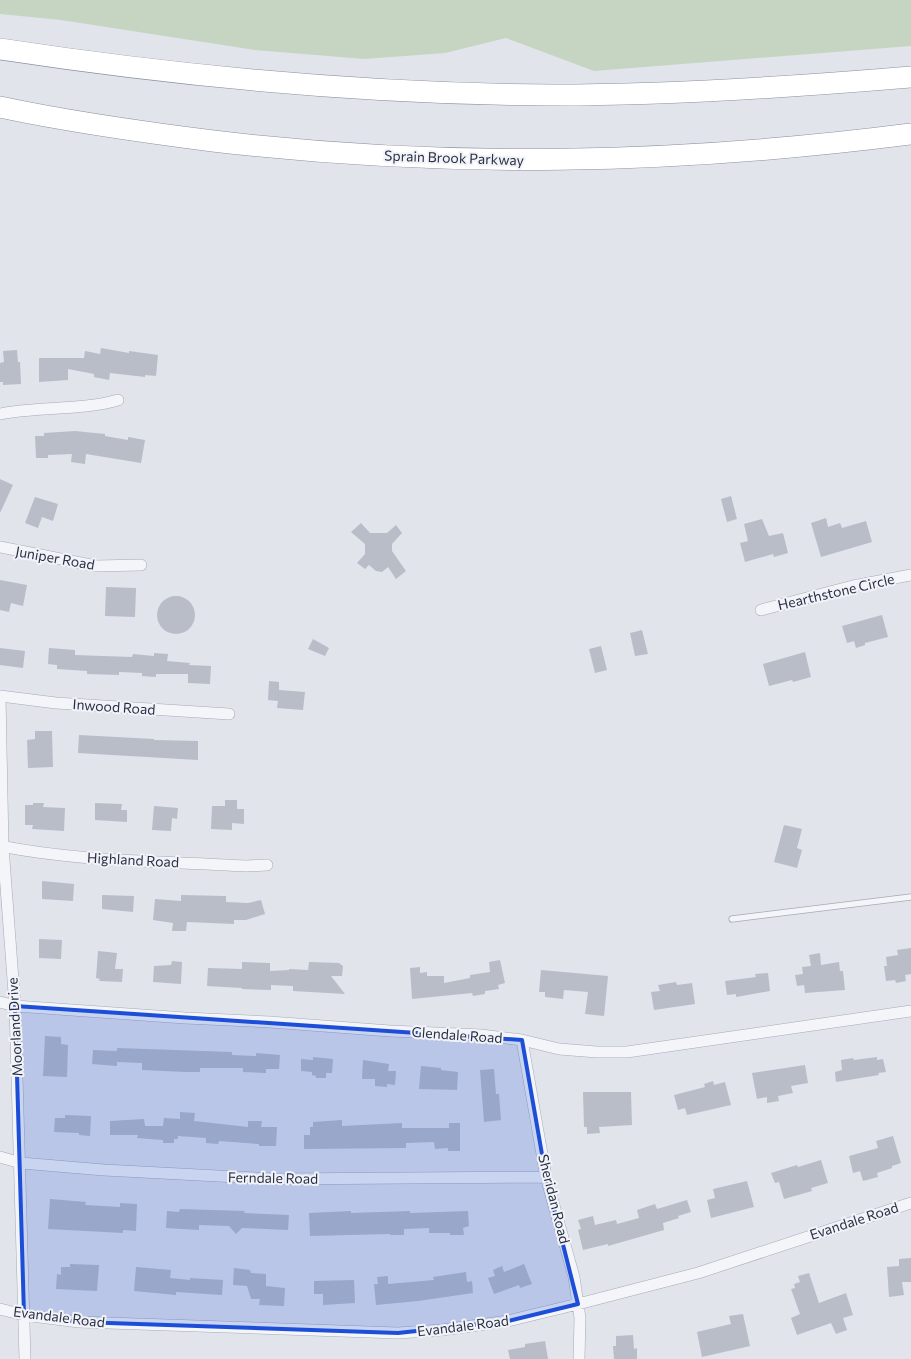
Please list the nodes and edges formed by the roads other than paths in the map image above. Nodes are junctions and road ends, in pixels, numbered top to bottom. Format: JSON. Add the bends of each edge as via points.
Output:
{"nodes":[{"id":1,"x":0,"y":49,"type":"edge"},
{"id":2,"x":911,"y":76,"type":"edge"},
{"id":3,"x":0,"y":107,"type":"edge"},
{"id":4,"x":911,"y":134,"type":"edge"},
{"id":5,"x":118,"y":400,"type":"dead end"},
{"id":6,"x":0,"y":414,"type":"edge"},
{"id":7,"x":0,"y":547,"type":"edge"},
{"id":8,"x":141,"y":565,"type":"dead end"},
{"id":9,"x":911,"y":575,"type":"edge"},
{"id":10,"x":761,"y":610,"type":"dead end"},
{"id":11,"x":0,"y":696,"type":"edge"},
{"id":12,"x":229,"y":714,"type":"dead end"},
{"id":13,"x":2,"y":847,"type":"edge"},
{"id":14,"x":267,"y":865,"type":"dead end"},
{"id":15,"x":911,"y":897,"type":"edge"},
{"id":16,"x":732,"y":919,"type":"dead end"},
{"id":17,"x":0,"y":1002,"type":"edge"},
{"id":18,"x":15,"y":1006,"type":"junction"},
{"id":19,"x":911,"y":1011,"type":"edge"},
{"id":20,"x":522,"y":1040,"type":"junction"},
{"id":21,"x":0,"y":1156,"type":"edge"},
{"id":22,"x":21,"y":1163,"type":"junction"},
{"id":23,"x":546,"y":1177,"type":"junction"},
{"id":24,"x":911,"y":1203,"type":"edge"},
{"id":25,"x":578,"y":1304,"type":"junction"},
{"id":26,"x":0,"y":1309,"type":"edge"},
{"id":27,"x":24,"y":1315,"type":"junction"},
{"id":28,"x":25,"y":1359,"type":"edge"},
{"id":29,"x":579,"y":1359,"type":"edge"}],
"edges":[{"from":1,"to":2,"type":"highway","via":[[229,79],[452,93],[658,93]]},
{"from":3,"to":4,"type":"highway","name":"Sprain Brook Parkway","via":[[202,140],[424,158],[564,160],[658,157],[788,148]]},
{"from":5,"to":6,"type":"street","via":[[107,404],[21,409]]},
{"from":7,"to":8,"type":"street","name":"Juniper Road","via":[[96,566]]},
{"from":9,"to":10,"type":"street","name":"Hearthstone Circle"},
{"from":11,"to":12,"type":"street","name":"Inwood Road","via":[[56,703]]},
{"from":11,"to":13,"type":"street","name":"Moorland Drive"},
{"from":13,"to":14,"type":"street","name":"Highland Road","via":[[87,857]]},
{"from":13,"to":18,"type":"street","name":"Moorland Drive"},
{"from":15,"to":16,"type":"lane"},
{"from":17,"to":18,"type":"street","name":"Glendale Road"},
{"from":18,"to":20,"type":"street","name":"Glendale Road"},
{"from":18,"to":22,"type":"street","name":"Moorland Drive"},
{"from":19,"to":20,"type":"street","name":"Glendale Road","via":[[627,1052],[559,1049]]},
{"from":20,"to":23,"type":"street","name":"Sheridan Road"},
{"from":21,"to":22,"type":"street","name":"Ferndale Road"},
{"from":22,"to":23,"type":"street","name":"Ferndale Road","via":[[273,1179]]},
{"from":22,"to":27,"type":"street","name":"Moorland Drive"},
{"from":23,"to":25,"type":"street","name":"Sheridan Road","via":[[574,1277]]},
{"from":24,"to":25,"type":"street","name":"Evandale Road","via":[[698,1273]]},
{"from":25,"to":27,"type":"street","name":"Evandale Road","via":[[508,1321],[398,1333],[80,1322]]},
{"from":25,"to":29,"type":"street","name":"Sheridan Road"},
{"from":26,"to":27,"type":"street","name":"Evandale Road"},
{"from":27,"to":28,"type":"street","name":"Moorland Drive"}]}
